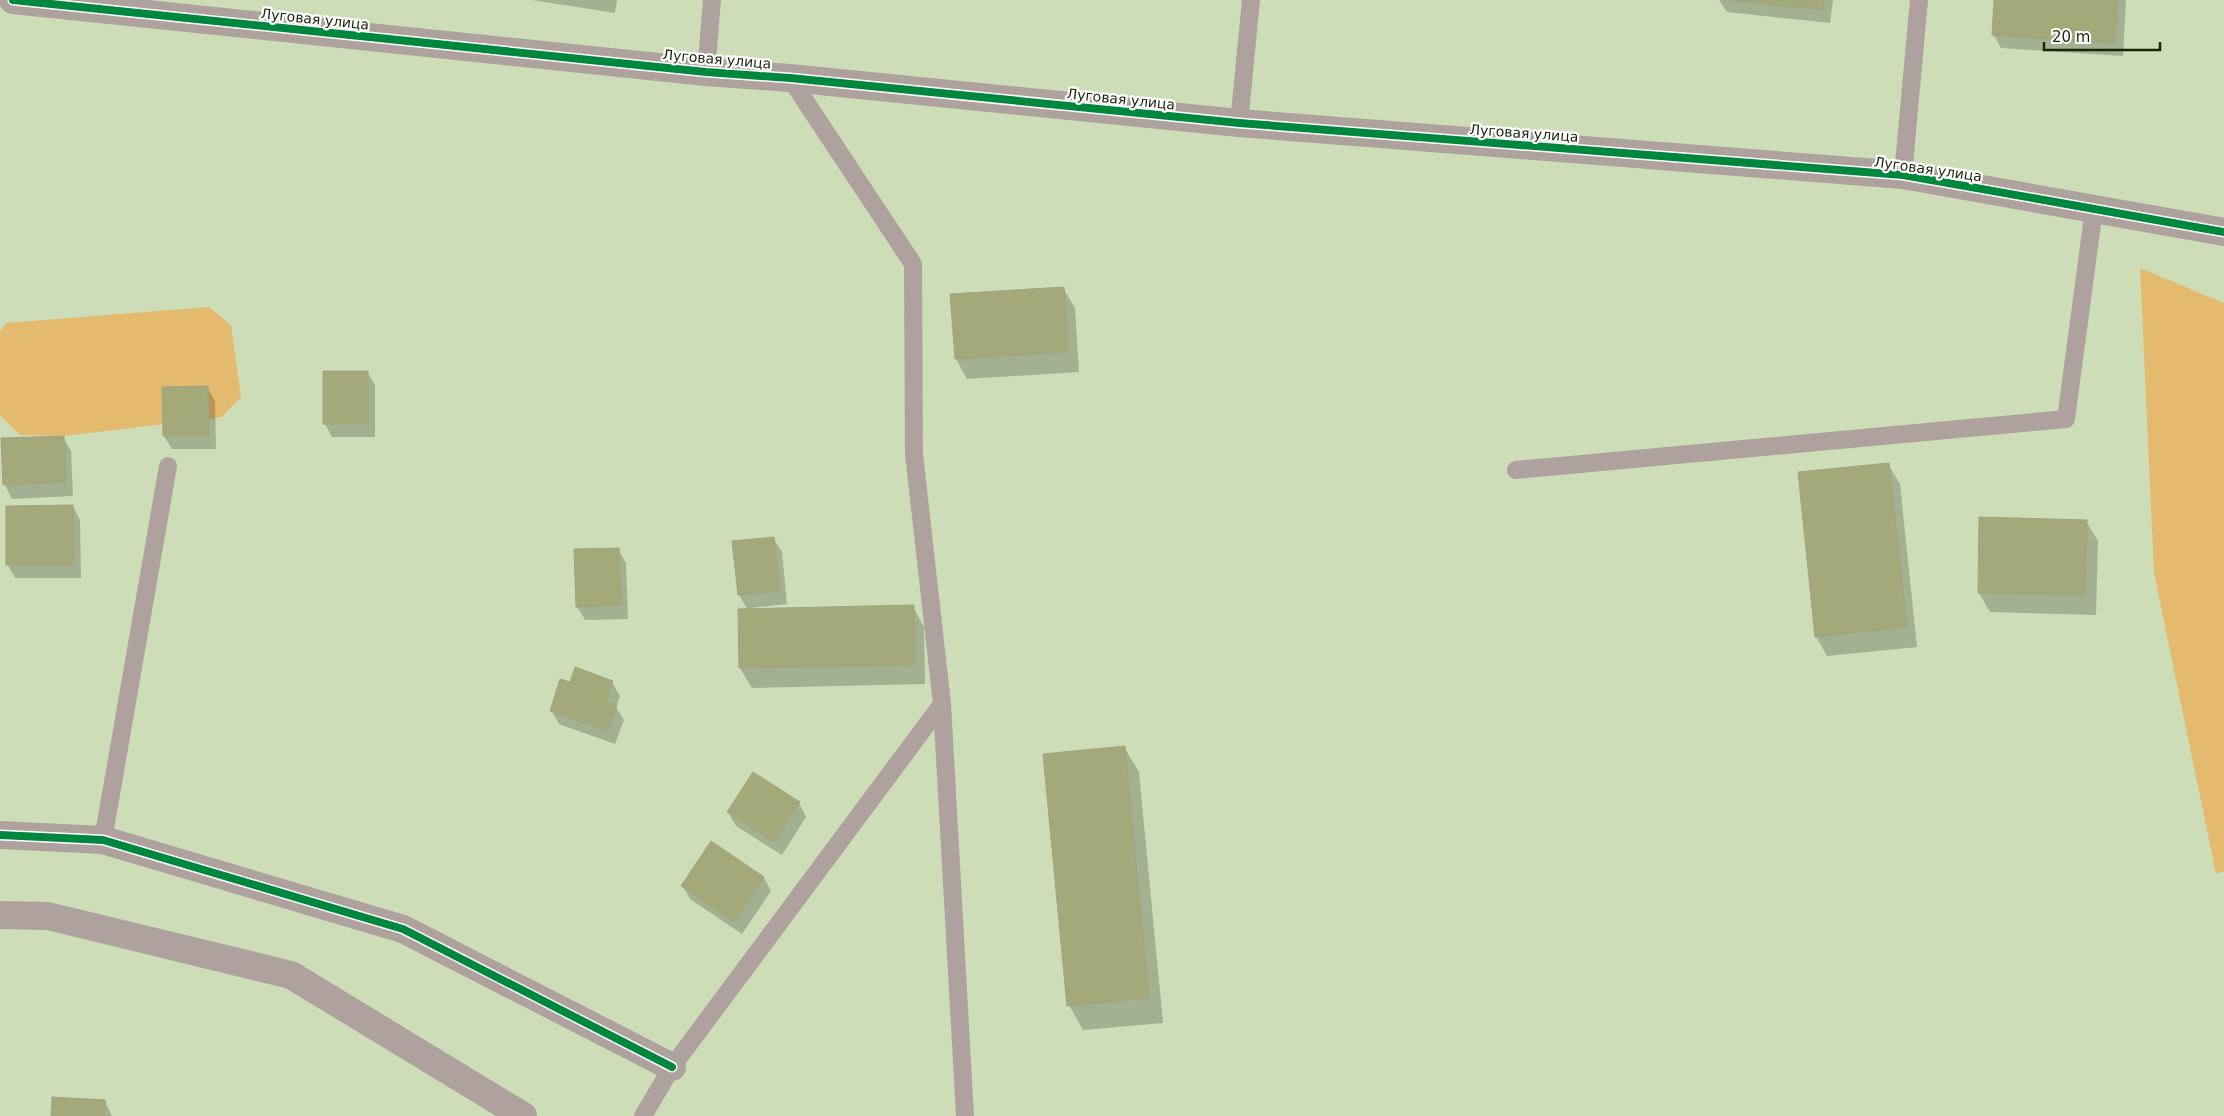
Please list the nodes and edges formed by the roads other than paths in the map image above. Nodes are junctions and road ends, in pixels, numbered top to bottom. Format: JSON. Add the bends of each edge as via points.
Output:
{"nodes":[{"id":1,"x":13,"y":0,"type":"edge"},
{"id":2,"x":712,"y":0,"type":"edge"},
{"id":3,"x":1251,"y":0,"type":"edge"},
{"id":4,"x":1919,"y":0,"type":"edge"},
{"id":5,"x":706,"y":72,"type":"junction"},
{"id":6,"x":790,"y":78,"type":"junction"},
{"id":7,"x":1239,"y":124,"type":"junction"},
{"id":8,"x":1903,"y":175,"type":"junction"},
{"id":9,"x":2094,"y":209,"type":"junction"},
{"id":10,"x":2224,"y":232,"type":"edge"},
{"id":11,"x":168,"y":466,"type":"dead end"},
{"id":12,"x":1516,"y":470,"type":"dead end"},
{"id":13,"x":942,"y":704,"type":"junction"},
{"id":14,"x":0,"y":835,"type":"edge"},
{"id":15,"x":103,"y":840,"type":"junction"},
{"id":16,"x":0,"y":915,"type":"edge"},
{"id":17,"x":672,"y":1068,"type":"junction"},
{"id":18,"x":523,"y":1116,"type":"edge"},
{"id":19,"x":643,"y":1116,"type":"edge"},
{"id":20,"x":965,"y":1116,"type":"edge"}],
"edges":[{"from":1,"to":5,"type":"street","name":"Луговая улица"},
{"from":2,"to":5,"type":"lane"},
{"from":3,"to":7,"type":"lane"},
{"from":4,"to":8,"type":"lane"},
{"from":5,"to":6,"type":"street","name":"Луговая улица"},
{"from":6,"to":7,"type":"street","name":"Луговая улица"},
{"from":6,"to":13,"type":"lane","via":[[913,264],[914,454]]},
{"from":7,"to":8,"type":"street","name":"Луговая улица"},
{"from":8,"to":9,"type":"street","name":"Луговая улица"},
{"from":9,"to":10,"type":"street","name":"Луговая улица"},
{"from":9,"to":12,"type":"lane","via":[[2066,419]]},
{"from":11,"to":15,"type":"lane"},
{"from":13,"to":17,"type":"lane"},
{"from":13,"to":20,"type":"lane"},
{"from":14,"to":15,"type":"street"},
{"from":15,"to":17,"type":"street","via":[[403,928]]},
{"from":16,"to":18,"type":"street","via":[[48,916],[290,975]]},
{"from":17,"to":19,"type":"lane"}]}
